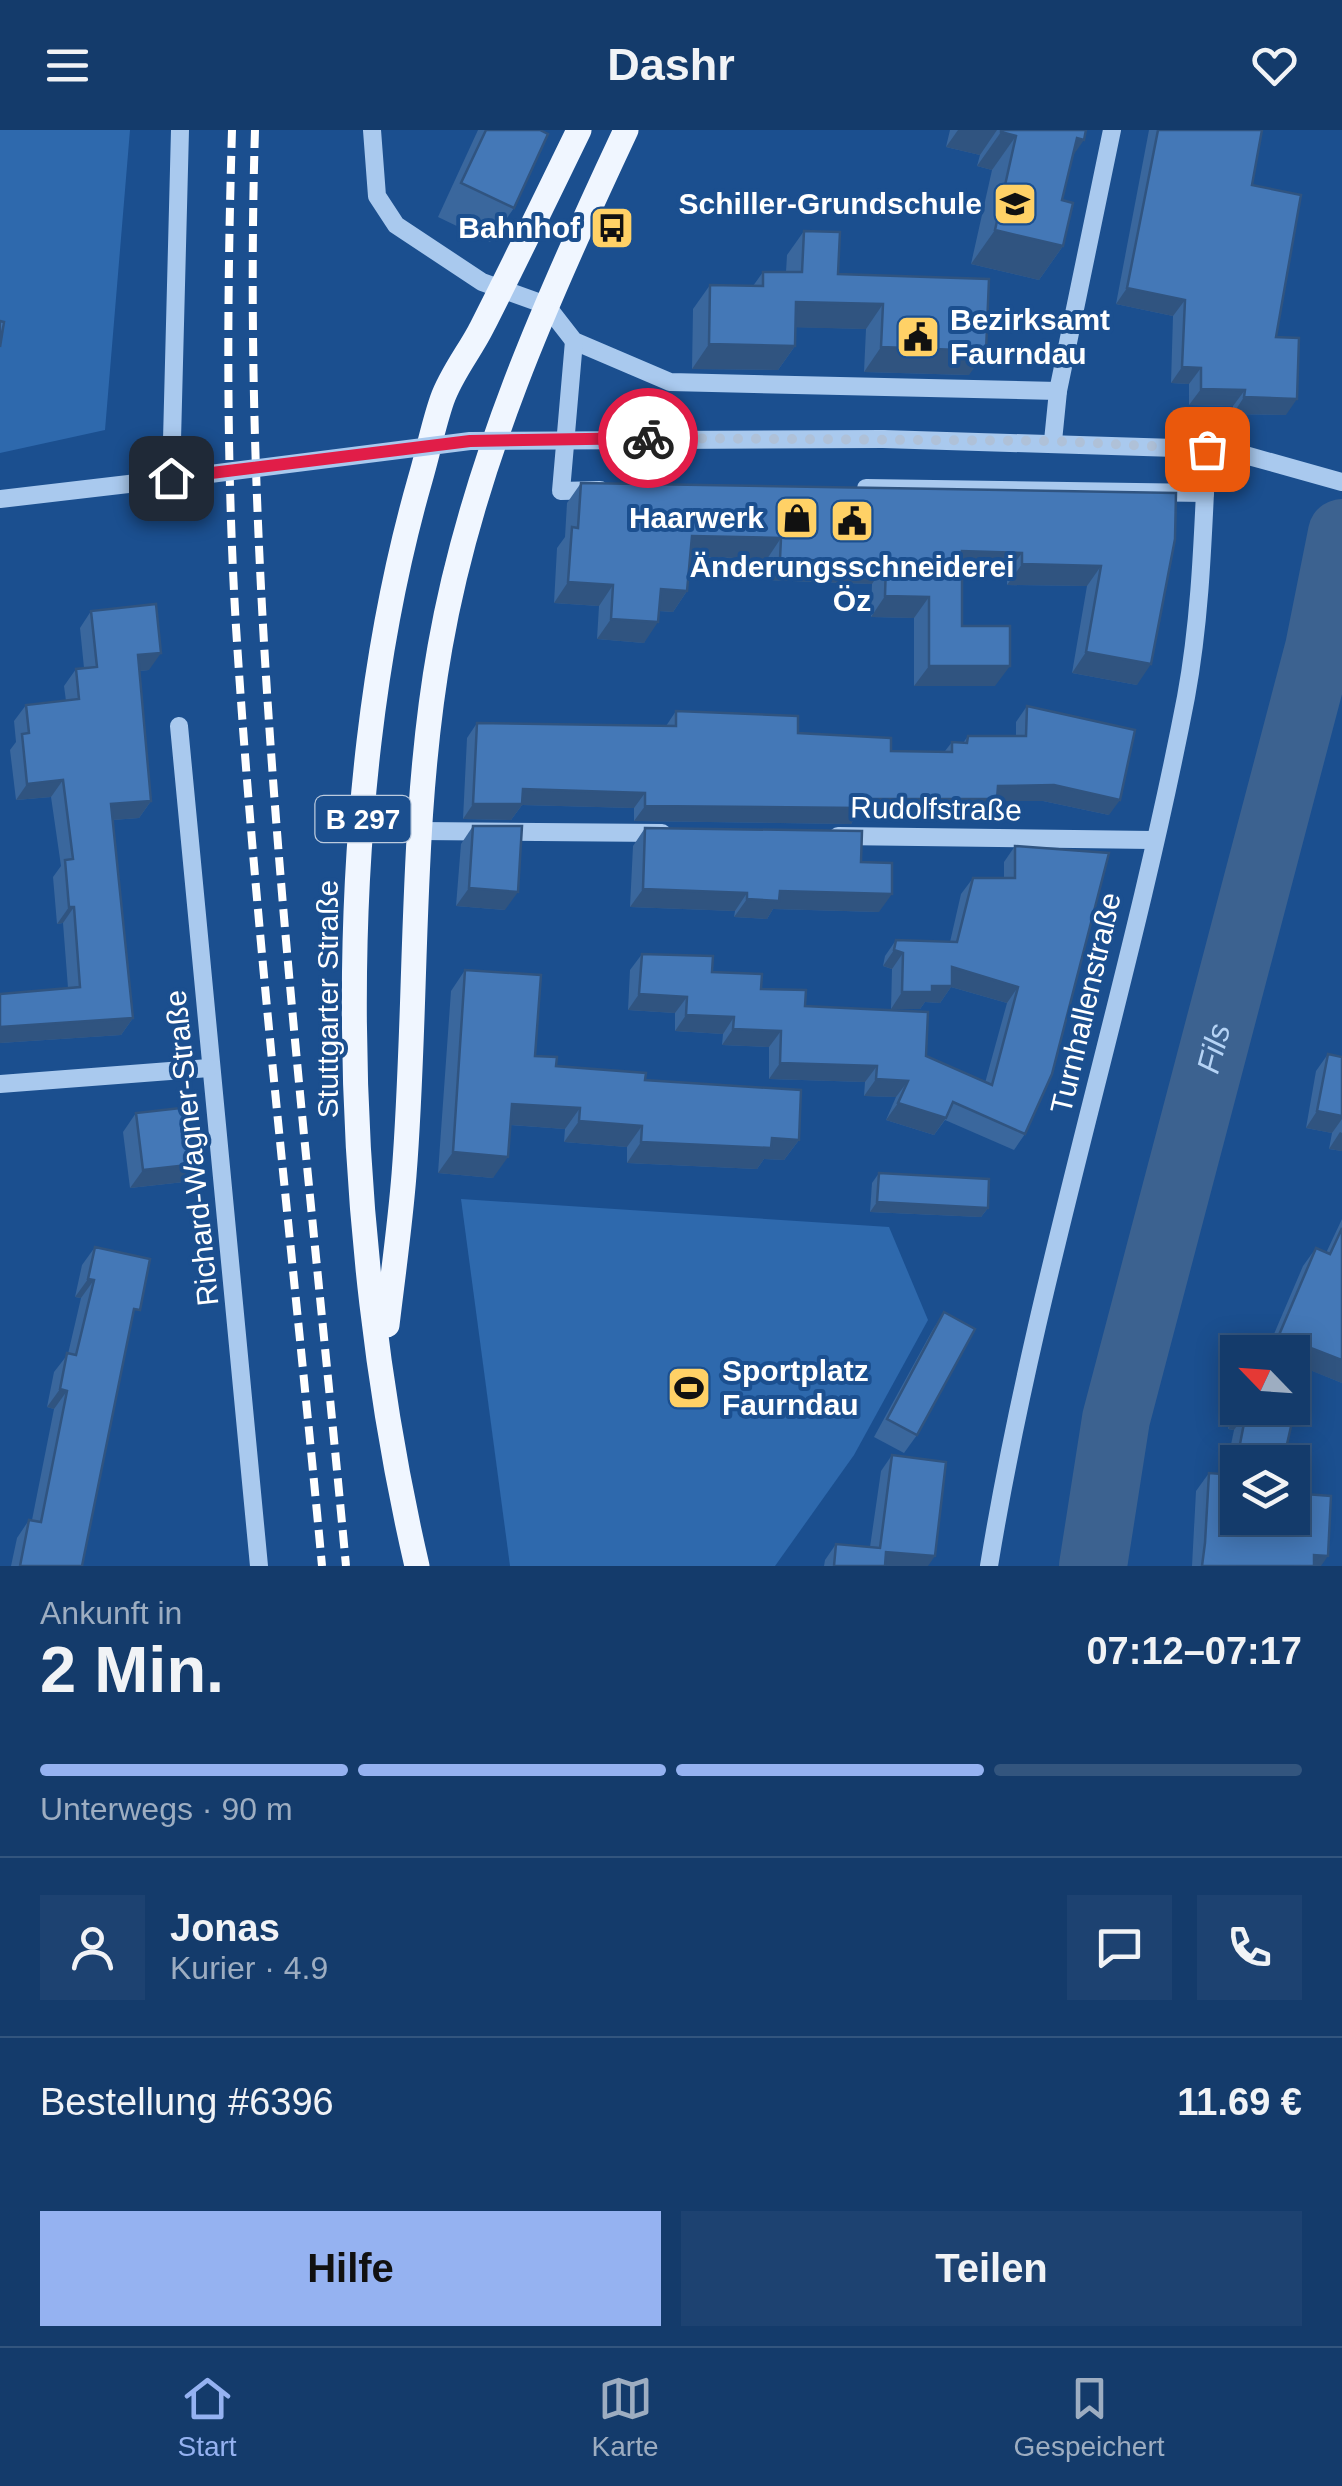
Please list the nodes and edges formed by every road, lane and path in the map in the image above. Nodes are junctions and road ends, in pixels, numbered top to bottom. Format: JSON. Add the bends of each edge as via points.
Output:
{"nodes":[{"id":1,"x":372,"y":130,"type":"edge"},
{"id":2,"x":578,"y":130,"type":"edge"},
{"id":3,"x":626,"y":130,"type":"edge"},
{"id":4,"x":1112,"y":130,"type":"edge"},
{"id":5,"x":179,"y":139,"type":"edge"},
{"id":6,"x":501,"y":290,"type":"junction"},
{"id":7,"x":546,"y":305,"type":"junction"},
{"id":8,"x":574,"y":341,"type":"junction"},
{"id":9,"x":1058,"y":390,"type":"junction"},
{"id":10,"x":1054,"y":441,"type":"junction"},
{"id":11,"x":1207,"y":449,"type":"junction"},
{"id":12,"x":171,"y":478,"type":"junction"},
{"id":13,"x":1342,"y":482,"type":"edge"},
{"id":14,"x":844,"y":488,"type":"edge"},
{"id":15,"x":614,"y":489,"type":"edge"},
{"id":16,"x":1205,"y":493,"type":"junction"},
{"id":17,"x":0,"y":499,"type":"edge"},
{"id":18,"x":179,"y":726,"type":"dead end"},
{"id":19,"x":419,"y":831,"type":"junction"},
{"id":20,"x":679,"y":834,"type":"edge"},
{"id":21,"x":817,"y":835,"type":"edge"},
{"id":22,"x":1152,"y":840,"type":"junction"},
{"id":23,"x":209,"y":1068,"type":"junction"},
{"id":24,"x":0,"y":1084,"type":"edge"},
{"id":25,"x":381,"y":1370,"type":"junction"},
{"id":26,"x":258,"y":1566,"type":"edge"},
{"id":27,"x":417,"y":1566,"type":"edge"},
{"id":28,"x":989,"y":1566,"type":"edge"}],
"edges":[{"from":1,"to":6,"type":"street","via":[[377,196],[396,225]]},
{"from":2,"to":6,"type":"main road","name":"Stuttgarter Straße","number":"B 297"},
{"from":3,"to":7,"type":"main road","name":"Stuttgarter Straße","number":"B 297"},
{"from":4,"to":9,"type":"street"},
{"from":5,"to":12,"type":"street"},
{"from":6,"to":7,"type":"street"},
{"from":6,"to":25,"type":"main road","name":"Stuttgarter Straße","number":"B 297","via":[[443,396],[412,506],[383,636],[364,784],[356,1018],[361,1180]]},
{"from":7,"to":8,"type":"street"},
{"from":7,"to":19,"type":"main road","name":"Stuttgarter Straße","number":"B 297","via":[[512,386],[440,647]]},
{"from":8,"to":9,"type":"street","via":[[670,382]]},
{"from":8,"to":15,"type":"street","via":[[561,490]]},
{"from":9,"to":10,"type":"street"},
{"from":10,"to":11,"type":"street"},
{"from":10,"to":12,"type":"street","bridge":true,"via":[[487,440]]},
{"from":11,"to":13,"type":"street"},
{"from":11,"to":16,"type":"street","name":"Turnhallenstraße"},
{"from":12,"to":17,"type":"street"},
{"from":14,"to":16,"type":"street"},
{"from":16,"to":22,"type":"street","name":"Turnhallenstraße","via":[[1186,695]]},
{"from":18,"to":23,"type":"street","name":"Richard-Wagner-Straße"},
{"from":19,"to":20,"type":"street"},
{"from":19,"to":25,"type":"main road","name":"Stuttgarter Straße","number":"B 297","via":[[404,1175]]},
{"from":21,"to":22,"type":"street","name":"Rudolfstraße"},
{"from":22,"to":28,"type":"street","name":"Turnhallenstraße","via":[[1038,1309]]},
{"from":23,"to":24,"type":"street"},
{"from":23,"to":26,"type":"street","name":"Richard-Wagner-Straße"},
{"from":25,"to":27,"type":"main road","name":"Stuttgarter Straße","number":"B 297"}]}
